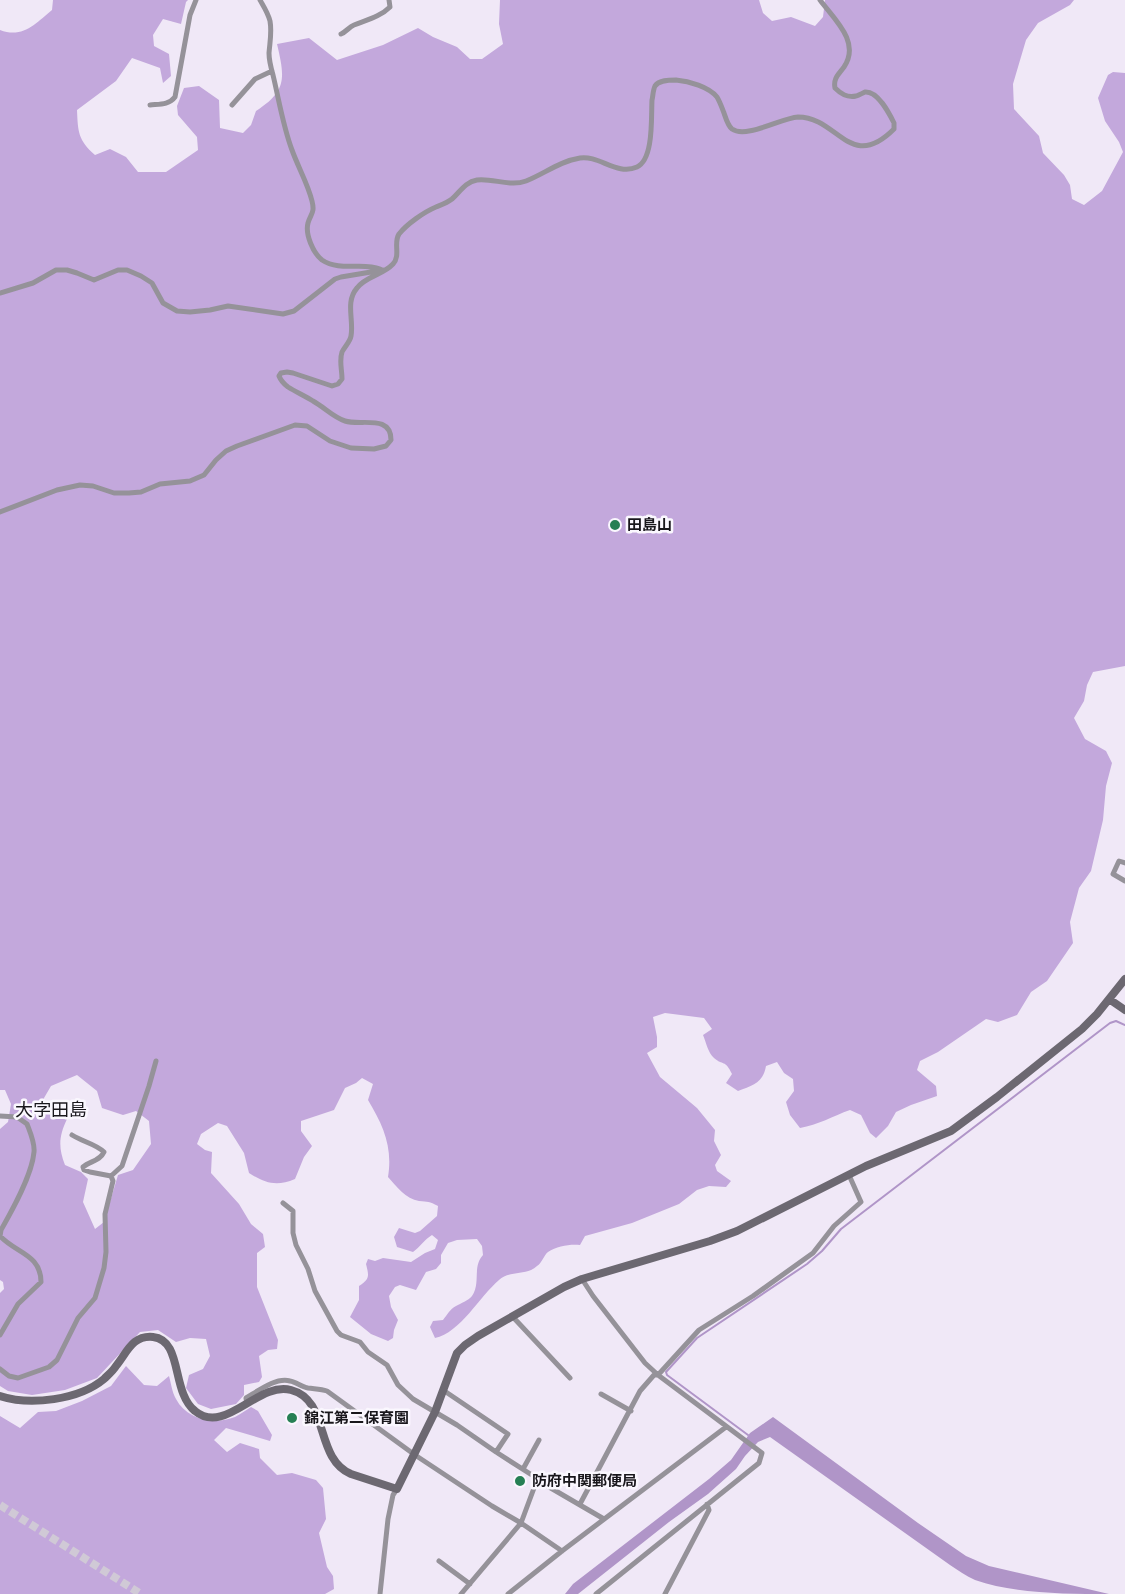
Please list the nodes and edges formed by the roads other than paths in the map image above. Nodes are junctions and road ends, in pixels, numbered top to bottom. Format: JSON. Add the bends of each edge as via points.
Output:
{"nodes":[{"id":1,"x":196,"y":0,"type":"edge"},
{"id":2,"x":260,"y":0,"type":"edge"},
{"id":3,"x":389,"y":0,"type":"edge"},
{"id":4,"x":820,"y":0,"type":"edge"},
{"id":5,"x":341,"y":34,"type":"dead end"},
{"id":6,"x":272,"y":71,"type":"junction"},
{"id":7,"x":150,"y":105,"type":"dead end"},
{"id":8,"x":232,"y":105,"type":"dead end"},
{"id":9,"x":382,"y":270,"type":"junction"},
{"id":10,"x":0,"y":293,"type":"edge"},
{"id":11,"x":0,"y":512,"type":"edge"},
{"id":12,"x":1125,"y":863,"type":"edge"},
{"id":13,"x":1125,"y":881,"type":"edge"},
{"id":14,"x":1125,"y":979,"type":"edge"},
{"id":15,"x":1109,"y":999,"type":"junction"},
{"id":16,"x":1125,"y":1010,"type":"edge"},
{"id":17,"x":156,"y":1061,"type":"dead end"},
{"id":18,"x":0,"y":1116,"type":"edge"},
{"id":19,"x":72,"y":1136,"type":"dead end"},
{"id":20,"x":849,"y":1175,"type":"junction"},
{"id":21,"x":111,"y":1176,"type":"junction"},
{"id":22,"x":283,"y":1203,"type":"dead end"},
{"id":23,"x":582,"y":1279,"type":"junction"},
{"id":24,"x":512,"y":1316,"type":"junction"},
{"id":25,"x":1,"y":1333,"type":"edge"},
{"id":26,"x":0,"y":1369,"type":"edge"},
{"id":27,"x":658,"y":1375,"type":"junction"},
{"id":28,"x":570,"y":1378,"type":"dead end"},
{"id":29,"x":443,"y":1390,"type":"junction"},
{"id":30,"x":601,"y":1394,"type":"dead end"},
{"id":31,"x":0,"y":1396,"type":"edge"},
{"id":32,"x":247,"y":1404,"type":"junction"},
{"id":33,"x":631,"y":1411,"type":"junction"},
{"id":34,"x":435,"y":1412,"type":"junction"},
{"id":35,"x":726,"y":1427,"type":"junction"},
{"id":36,"x":539,"y":1440,"type":"dead end"},
{"id":37,"x":496,"y":1452,"type":"junction"},
{"id":38,"x":415,"y":1455,"type":"junction"},
{"id":39,"x":523,"y":1469,"type":"junction"},
{"id":40,"x":537,"y":1480,"type":"junction"},
{"id":41,"x":397,"y":1490,"type":"junction"},
{"id":42,"x":580,"y":1504,"type":"junction"},
{"id":43,"x":707,"y":1504,"type":"junction"},
{"id":44,"x":604,"y":1519,"type":"junction"},
{"id":45,"x":521,"y":1523,"type":"junction"},
{"id":46,"x":562,"y":1551,"type":"junction"},
{"id":47,"x":439,"y":1561,"type":"dead end"},
{"id":48,"x":470,"y":1584,"type":"junction"},
{"id":49,"x":380,"y":1594,"type":"edge"},
{"id":50,"x":461,"y":1594,"type":"edge"},
{"id":51,"x":507,"y":1594,"type":"edge"},
{"id":52,"x":596,"y":1594,"type":"edge"},
{"id":53,"x":665,"y":1594,"type":"edge"}],
"edges":[{"from":1,"to":7,"type":"street","via":[[175,97],[168,103]]},
{"from":2,"to":6,"type":"street","via":[[269,18]]},
{"from":3,"to":5,"type":"street","via":[[386,11]]},
{"from":4,"to":9,"type":"street","via":[[847,37],[849,46],[850,57],[836,77],[835,88],[846,96],[872,94],[894,123],[894,129],[879,141],[858,146],[812,120],[799,117],[737,131],[731,129],[716,95],[682,81],[661,81],[655,86],[648,152],[642,163],[619,169],[586,157],[520,183],[472,181],[452,199],[422,214],[403,230],[396,241],[396,261]]},
{"from":6,"to":8,"type":"street","via":[[255,79]]},
{"from":6,"to":9,"type":"street","via":[[291,148],[312,199],[313,214],[307,229],[310,242],[323,260],[342,267]]},
{"from":9,"to":10,"type":"street","via":[[341,276],[283,314],[228,306],[177,311],[163,303],[152,283],[128,270],[94,280],[56,270],[33,283]]},
{"from":9,"to":11,"type":"street","via":[[362,282],[351,299],[351,335],[342,353],[342,379],[338,384],[333,386],[287,372],[279,376],[288,387],[344,421],[386,427],[391,434],[386,446],[351,448],[330,441],[307,426],[295,425],[226,451],[204,475],[190,481],[129,493],[80,485]]},
{"from":12,"to":13,"type":"street","via":[[1119,861],[1113,874]]},
{"from":14,"to":15,"type":"street"},
{"from":15,"to":16,"type":"street"},
{"from":15,"to":20,"type":"street","via":[[1082,1029],[951,1131]]},
{"from":17,"to":21,"type":"street","via":[[126,1159]]},
{"from":18,"to":25,"type":"street","via":[[27,1124],[34,1149],[31,1167],[0,1236],[24,1252],[41,1273],[41,1282],[18,1304]]},
{"from":19,"to":21,"type":"street","via":[[104,1152],[85,1165],[84,1170]]},
{"from":20,"to":23,"type":"street","via":[[737,1231]]},
{"from":20,"to":27,"type":"street","via":[[861,1202],[834,1226],[813,1253],[699,1330]]},
{"from":21,"to":26,"type":"street","via":[[105,1214],[105,1268],[96,1298],[78,1318],[57,1360],[49,1367],[18,1378]]},
{"from":22,"to":34,"type":"street","via":[[293,1211],[296,1245],[337,1331],[360,1342],[387,1365],[402,1391]]},
{"from":23,"to":24,"type":"street"},
{"from":23,"to":27,"type":"street"},
{"from":24,"to":28,"type":"street"},
{"from":24,"to":29,"type":"street","via":[[478,1335],[457,1353]]},
{"from":27,"to":33,"type":"street","via":[[640,1391]]},
{"from":27,"to":35,"type":"street"},
{"from":29,"to":34,"type":"street"},
{"from":29,"to":37,"type":"street","via":[[508,1434]]},
{"from":30,"to":33,"type":"street"},
{"from":31,"to":32,"type":"street","via":[[28,1402],[84,1390],[103,1380],[136,1340],[151,1337],[168,1345],[174,1355],[182,1395],[196,1413],[207,1418],[219,1417]]},
{"from":32,"to":38,"type":"street","via":[[246,1398],[282,1380],[317,1388]]},
{"from":32,"to":41,"type":"street","via":[[276,1389],[300,1393],[314,1409],[337,1465]]},
{"from":33,"to":42,"type":"street"},
{"from":34,"to":37,"type":"street"},
{"from":34,"to":38,"type":"street"},
{"from":35,"to":43,"type":"street","via":[[762,1453],[759,1463]]},
{"from":35,"to":44,"type":"street"},
{"from":36,"to":39,"type":"street"},
{"from":37,"to":39,"type":"street"},
{"from":38,"to":41,"type":"street"},
{"from":38,"to":45,"type":"street"},
{"from":39,"to":40,"type":"street"},
{"from":40,"to":42,"type":"street"},
{"from":40,"to":45,"type":"street"},
{"from":41,"to":49,"type":"street","via":[[388,1519]]},
{"from":42,"to":44,"type":"street"},
{"from":43,"to":52,"type":"street"},
{"from":43,"to":53,"type":"street","via":[[709,1510]]},
{"from":44,"to":46,"type":"street"},
{"from":45,"to":46,"type":"street"},
{"from":45,"to":48,"type":"street"},
{"from":46,"to":51,"type":"street"},
{"from":47,"to":48,"type":"street"},
{"from":48,"to":50,"type":"street"}]}
